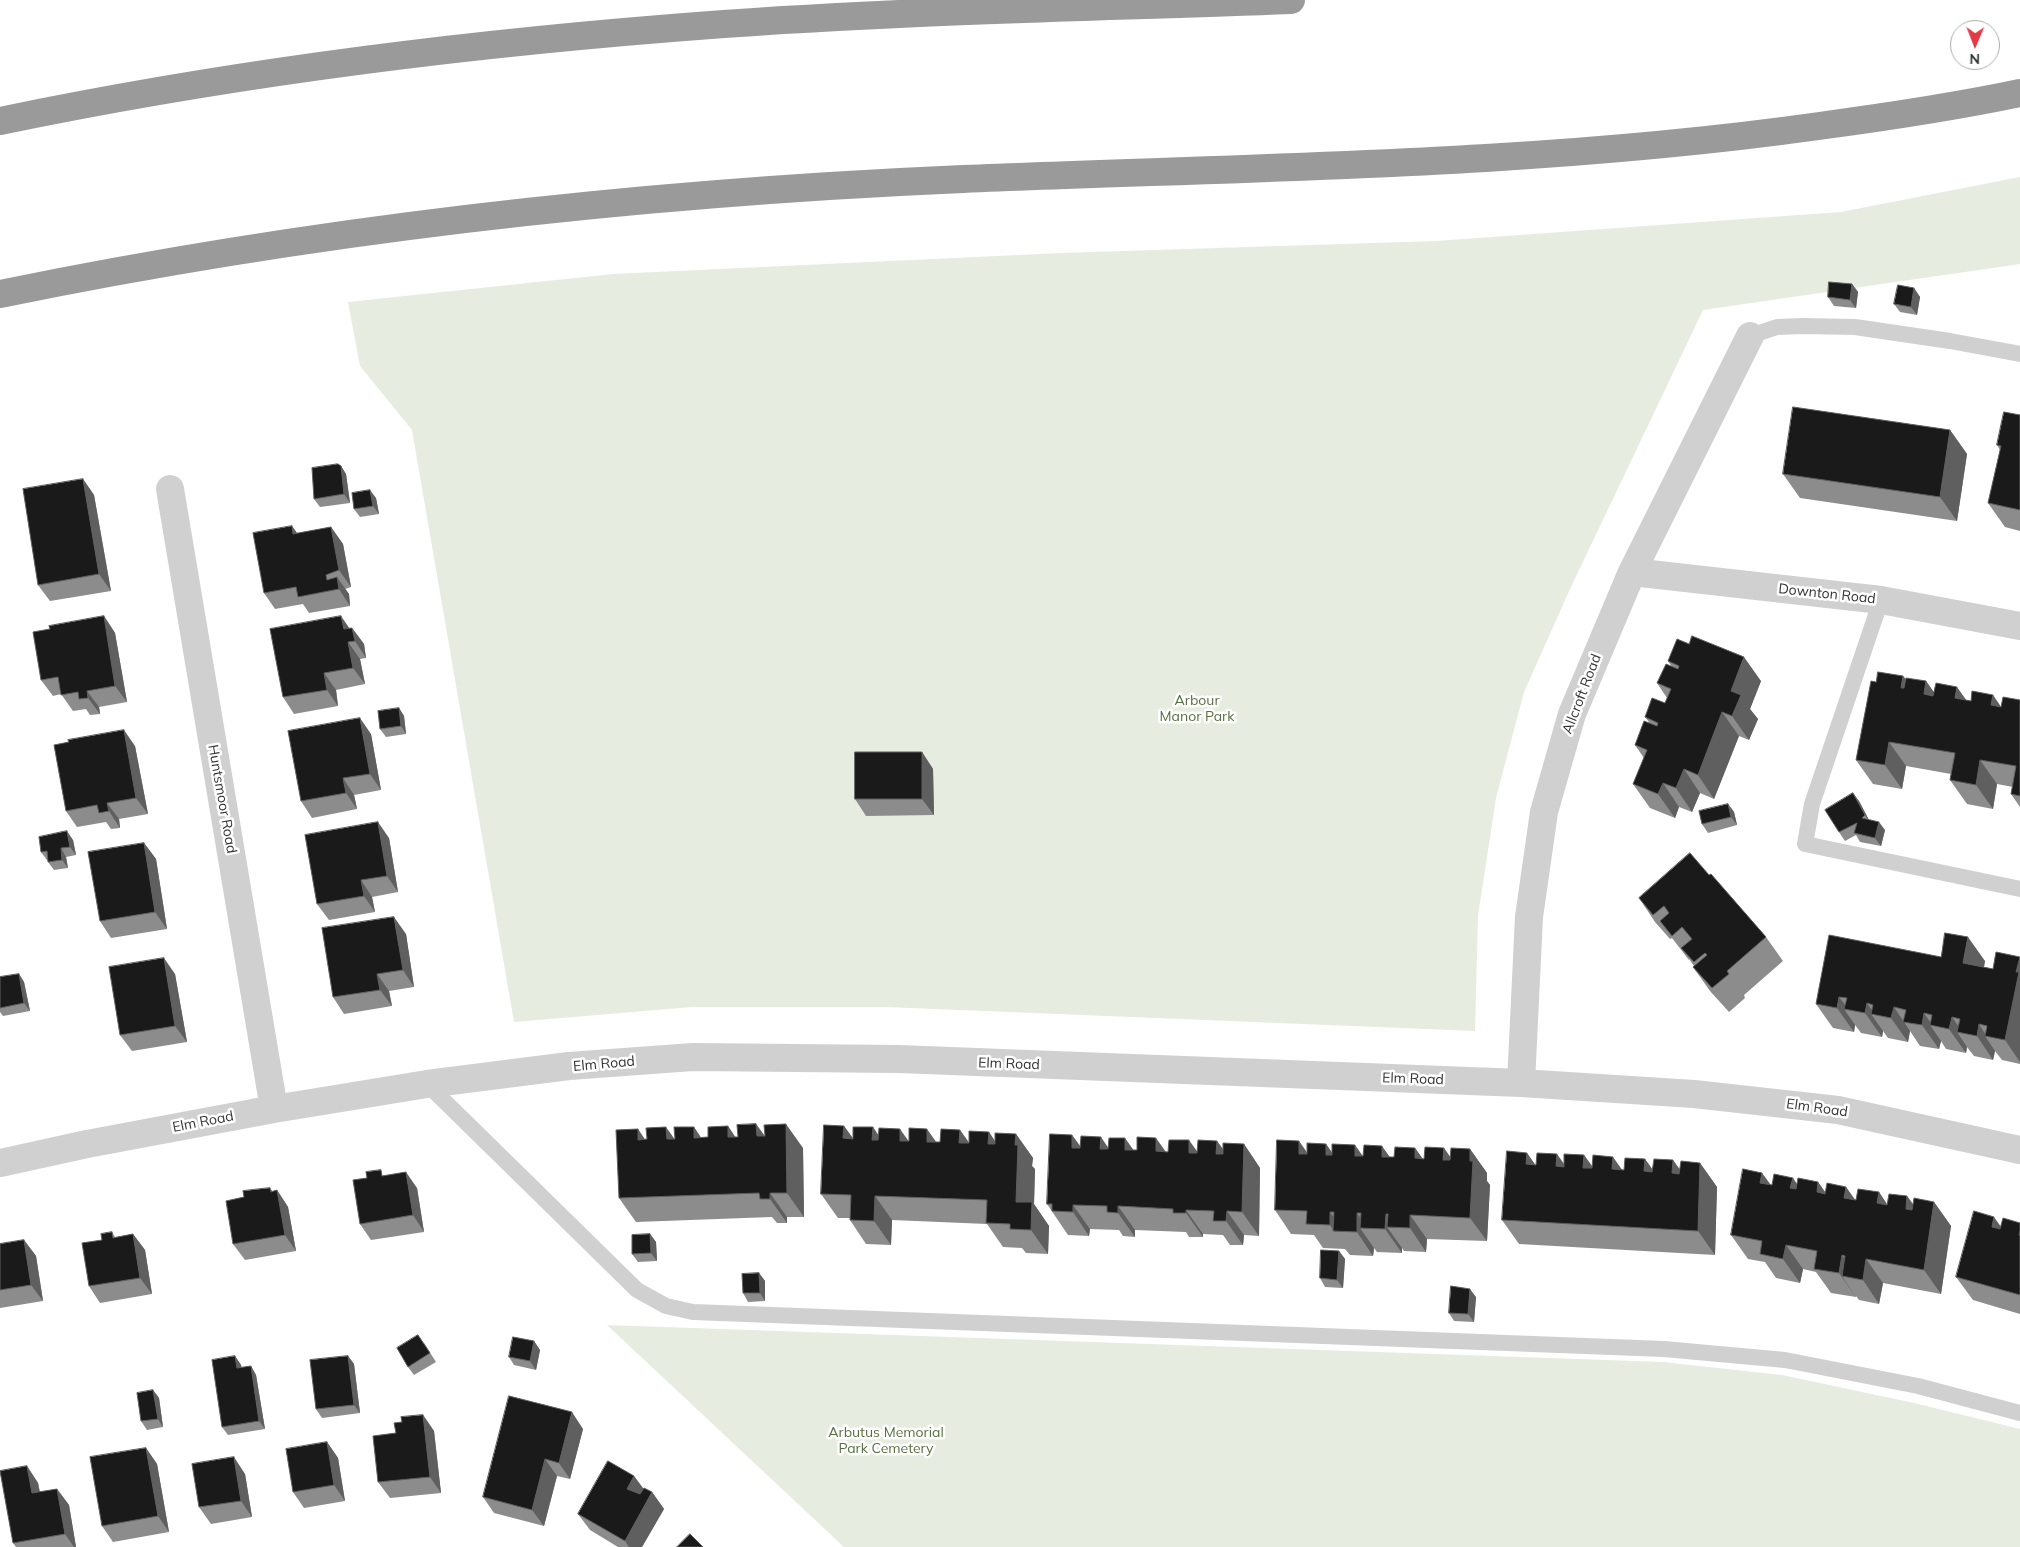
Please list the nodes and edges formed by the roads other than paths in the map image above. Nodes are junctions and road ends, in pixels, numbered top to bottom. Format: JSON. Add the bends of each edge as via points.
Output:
{"nodes":[{"id":1,"x":1290,"y":0,"type":"edge"},
{"id":2,"x":2020,"y":93,"type":"edge"},
{"id":3,"x":0,"y":121,"type":"edge"},
{"id":4,"x":0,"y":294,"type":"edge"},
{"id":5,"x":1750,"y":336,"type":"joint"},
{"id":6,"x":2020,"y":354,"type":"edge"},
{"id":7,"x":170,"y":489,"type":"dead end"},
{"id":8,"x":1632,"y":572,"type":"junction"},
{"id":9,"x":1881,"y":600,"type":"junction"},
{"id":10,"x":2020,"y":626,"type":"edge"},
{"id":11,"x":2020,"y":889,"type":"edge"},
{"id":12,"x":1521,"y":1083,"type":"junction"},
{"id":13,"x":426,"y":1084,"type":"junction"},
{"id":14,"x":274,"y":1109,"type":"junction"},
{"id":15,"x":2020,"y":1150,"type":"edge"},
{"id":16,"x":0,"y":1163,"type":"edge"},
{"id":17,"x":2020,"y":1413,"type":"edge"}],
"edges":[{"from":1,"to":3,"type":"highway","via":[[956,12],[664,28],[296,70],[194,85]]},
{"from":2,"to":4,"type":"highway","via":[[1860,121],[1733,138],[1584,152],[1448,161],[820,186],[584,204],[222,252]]},
{"from":5,"to":6,"type":"lane","via":[[1776,327],[1855,327]]},
{"from":5,"to":8,"type":"street","name":"Allcroft Road"},
{"from":7,"to":14,"type":"street","name":"Huntsmoor Road"},
{"from":8,"to":9,"type":"street","name":"Downton Road"},
{"from":8,"to":12,"type":"street","name":"Allcroft Road","via":[[1572,714],[1544,812],[1529,917]]},
{"from":9,"to":10,"type":"street","name":"Downton Road"},
{"from":9,"to":11,"type":"lane","via":[[1812,804],[1805,844]]},
{"from":12,"to":13,"type":"street","name":"Elm Road","via":[[899,1059],[693,1057],[569,1066]]},
{"from":12,"to":15,"type":"street","name":"Elm Road","via":[[1694,1094],[1838,1110]]},
{"from":13,"to":14,"type":"street","name":"Elm Road"},
{"from":13,"to":17,"type":"lane","via":[[637,1290],[666,1306],[693,1312],[1664,1349],[1785,1360],[1918,1386]]},
{"from":14,"to":16,"type":"street","name":"Elm Road"}]}
